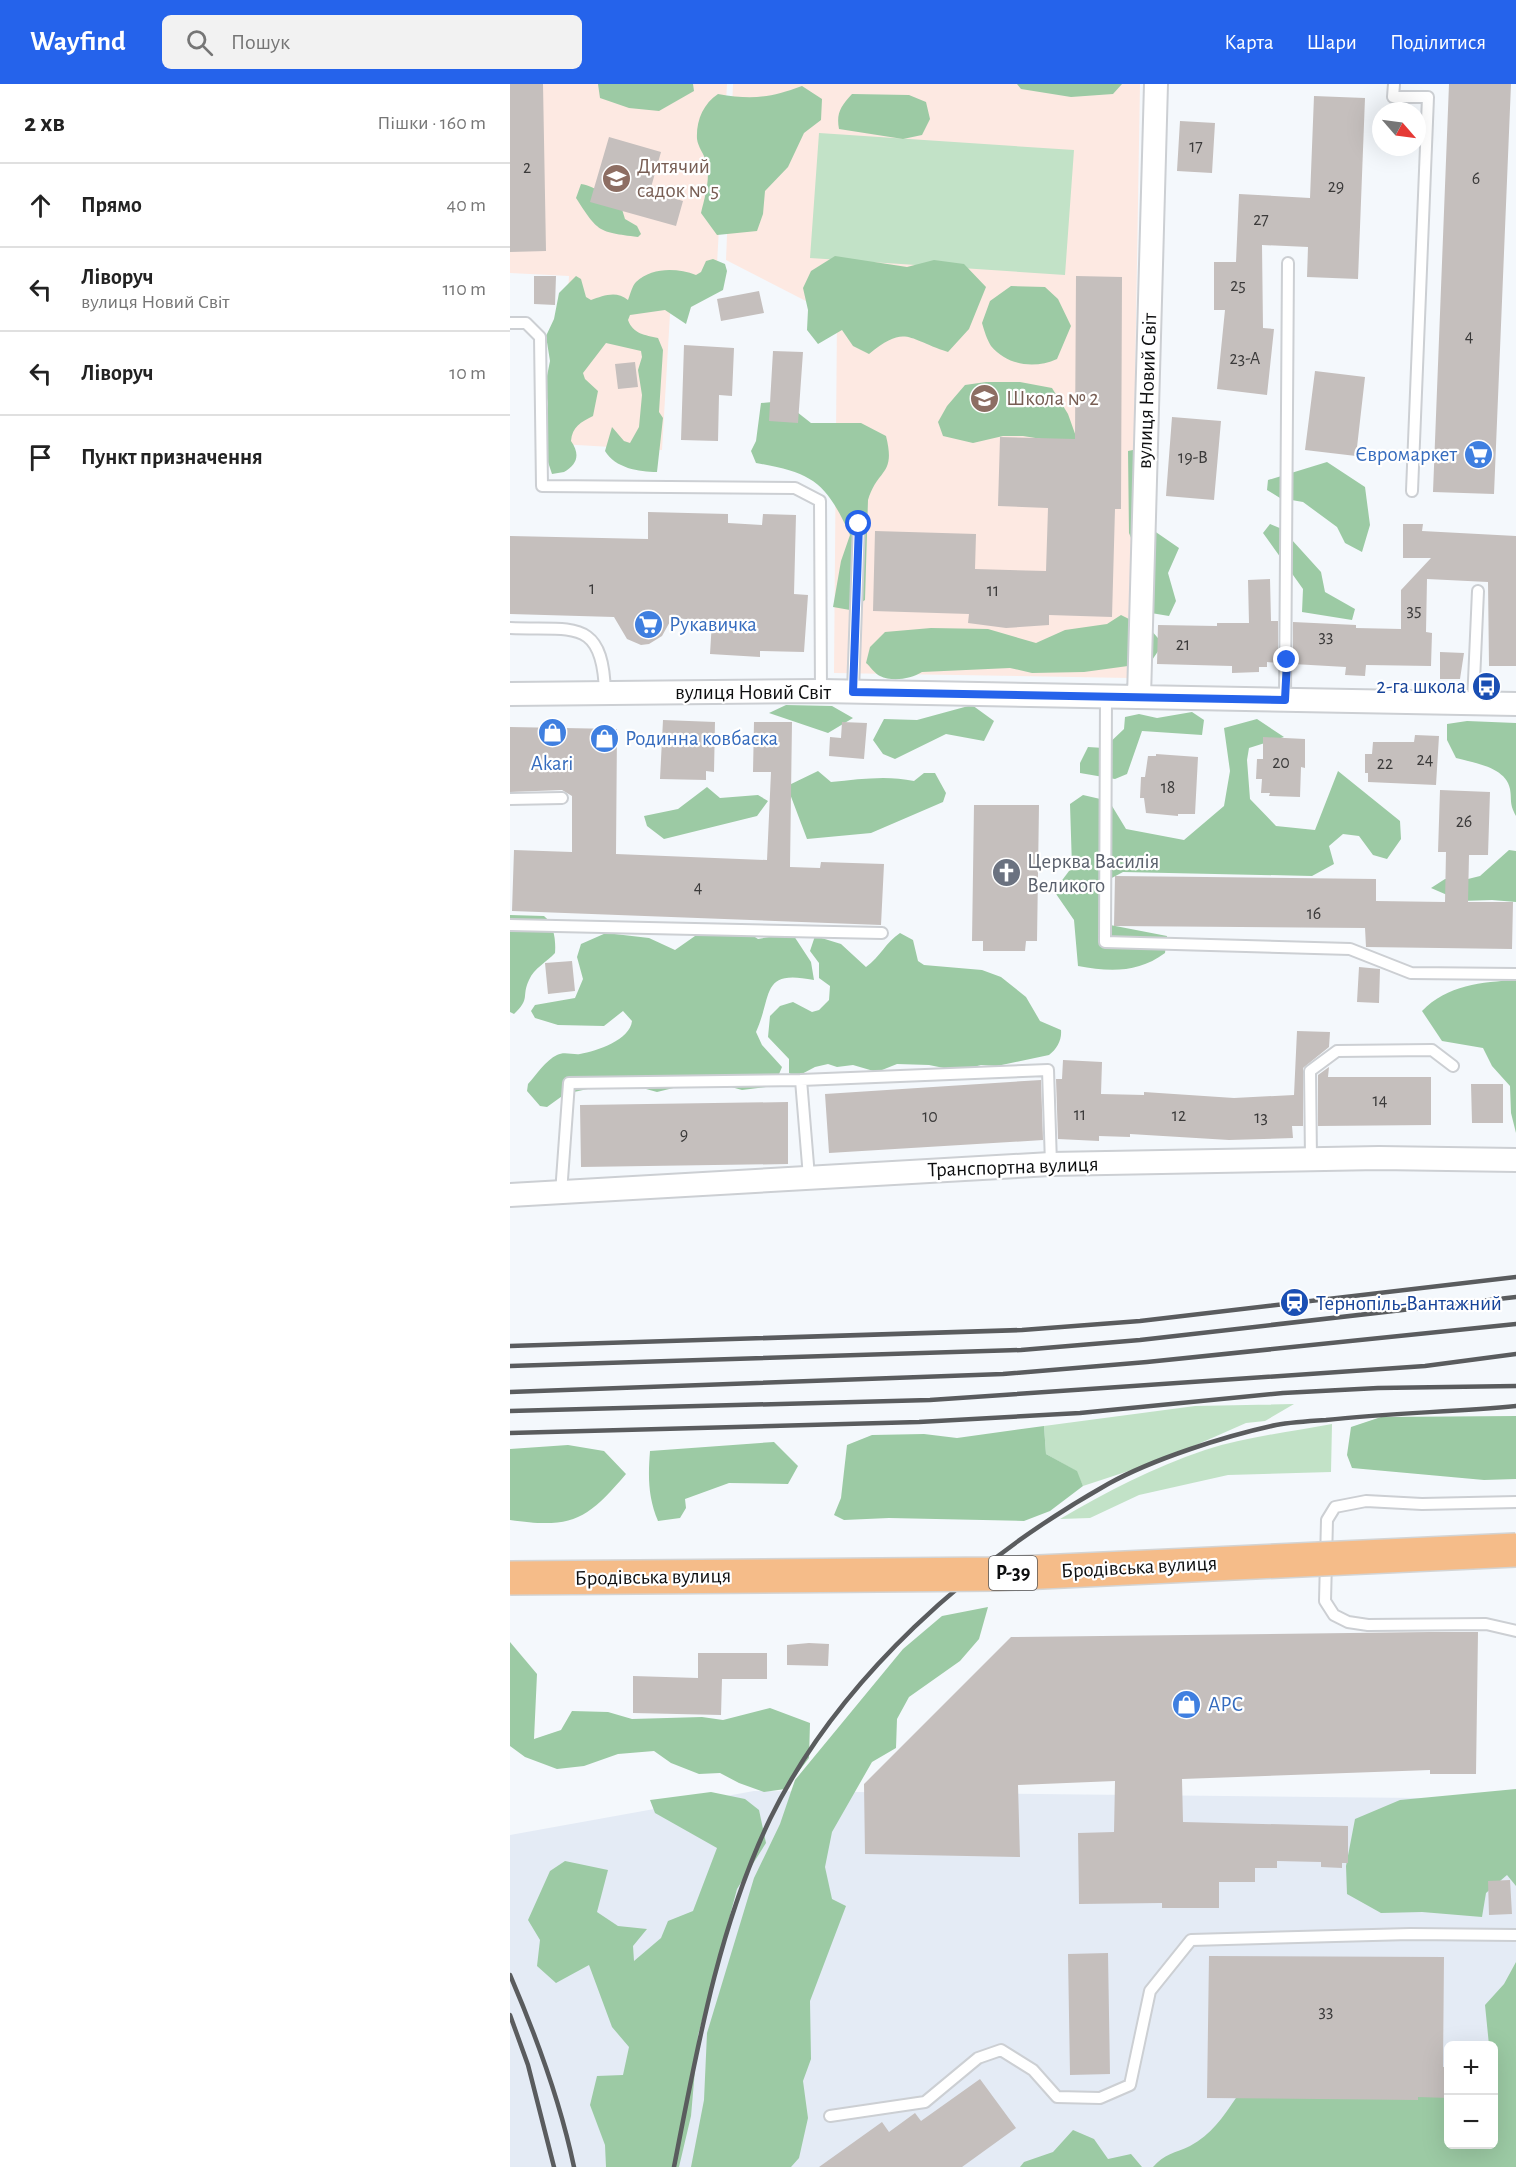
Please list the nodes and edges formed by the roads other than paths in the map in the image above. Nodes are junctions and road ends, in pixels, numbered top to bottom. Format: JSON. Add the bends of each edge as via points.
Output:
{"nodes":[{"id":1,"x":1156,"y":84,"type":"edge"},
{"id":2,"x":1394,"y":84,"type":"edge"},
{"id":3,"x":1288,"y":263,"type":"dead end"},
{"id":4,"x":510,"y":324,"type":"edge"},
{"id":5,"x":1412,"y":491,"type":"dead end"},
{"id":6,"x":859,"y":524,"type":"dead end"},
{"id":7,"x":1478,"y":591,"type":"dead end"},
{"id":8,"x":510,"y":628,"type":"edge"},
{"id":9,"x":821,"y":691,"type":"junction"},
{"id":10,"x":853,"y":692,"type":"junction"},
{"id":11,"x":605,"y":693,"type":"junction"},
{"id":12,"x":510,"y":694,"type":"edge"},
{"id":13,"x":1106,"y":697,"type":"junction"},
{"id":14,"x":1139,"y":697,"type":"junction"},
{"id":15,"x":1285,"y":700,"type":"junction"},
{"id":16,"x":1473,"y":703,"type":"junction"},
{"id":17,"x":1516,"y":704,"type":"edge"},
{"id":18,"x":562,"y":798,"type":"dead end"},
{"id":19,"x":510,"y":799,"type":"edge"},
{"id":20,"x":510,"y":925,"type":"edge"},
{"id":21,"x":882,"y":933,"type":"dead end"},
{"id":22,"x":1516,"y":974,"type":"edge"},
{"id":23,"x":1453,"y":1065,"type":"dead end"},
{"id":24,"x":801,"y":1080,"type":"junction"},
{"id":25,"x":1311,"y":1159,"type":"junction"},
{"id":26,"x":1516,"y":1160,"type":"edge"},
{"id":27,"x":1051,"y":1164,"type":"junction"},
{"id":28,"x":810,"y":1177,"type":"junction"},
{"id":29,"x":561,"y":1193,"type":"junction"},
{"id":30,"x":510,"y":1195,"type":"edge"},
{"id":31,"x":1516,"y":1502,"type":"edge"},
{"id":32,"x":1516,"y":1550,"type":"edge"},
{"id":33,"x":510,"y":1578,"type":"edge"},
{"id":34,"x":1516,"y":1631,"type":"edge"},
{"id":35,"x":1516,"y":1935,"type":"edge"},
{"id":36,"x":830,"y":2116,"type":"dead end"}],
"edges":[{"from":1,"to":14,"type":"street","name":"вулиця Новий Світ"},
{"from":2,"to":5,"type":"lane","via":[[1393,97],[1428,97]]},
{"from":3,"to":15,"type":"lane"},
{"from":4,"to":9,"type":"lane","via":[[526,323],[540,337],[542,486],[795,488],[820,501]]},
{"from":6,"to":10,"type":"lane"},
{"from":7,"to":16,"type":"lane"},
{"from":8,"to":11,"type":"lane","via":[[584,632],[595,641],[605,664]]},
{"from":9,"to":10,"type":"street","name":"вулиця Новий Світ"},
{"from":9,"to":11,"type":"street","name":"вулиця Новий Світ"},
{"from":10,"to":13,"type":"street","name":"вулиця Новий Світ"},
{"from":11,"to":12,"type":"street","name":"вулиця Новий Світ"},
{"from":13,"to":14,"type":"street","name":"вулиця Новий Світ"},
{"from":13,"to":22,"type":"lane","via":[[1105,942],[1350,949],[1411,973]]},
{"from":14,"to":15,"type":"street","name":"вулиця Новий Світ"},
{"from":15,"to":16,"type":"street","name":"вулиця Новий Світ"},
{"from":16,"to":17,"type":"street","name":"вулиця Новий Світ"},
{"from":18,"to":19,"type":"lane"},
{"from":20,"to":21,"type":"lane"},
{"from":23,"to":25,"type":"lane","via":[[1432,1050],[1337,1051],[1310,1071]]},
{"from":24,"to":27,"type":"lane","via":[[1048,1070]]},
{"from":24,"to":28,"type":"lane"},
{"from":24,"to":29,"type":"lane","via":[[569,1083]]},
{"from":25,"to":26,"type":"street","name":"Транспортна вулиця"},
{"from":25,"to":27,"type":"street","name":"Транспортна вулиця"},
{"from":27,"to":28,"type":"street","name":"Транспортна вулиця"},
{"from":28,"to":29,"type":"street","name":"Транспортна вулиця"},
{"from":29,"to":30,"type":"street","name":"Транспортна вулиця"},
{"from":31,"to":34,"type":"lane","via":[[1366,1501],[1335,1507],[1327,1520],[1325,1600],[1334,1615],[1348,1622],[1486,1624]]},
{"from":32,"to":33,"type":"main road","name":"Бродівська вулиця","number":"Р-39","bridge":true,"via":[[997,1574]]},
{"from":35,"to":36,"type":"lane","via":[[1191,1940],[1150,1991],[1130,2085],[1100,2098],[1057,2097],[1033,2070],[1001,2050],[978,2058],[925,2102]]}]}
